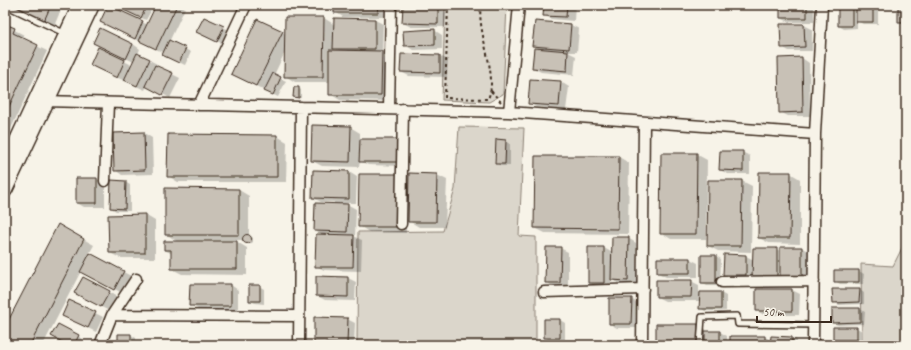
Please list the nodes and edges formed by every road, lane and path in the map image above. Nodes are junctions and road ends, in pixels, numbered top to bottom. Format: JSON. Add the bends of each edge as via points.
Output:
{"nodes":[{"id":1,"x":5,"y":5,"type":"edge"},
{"id":2,"x":80,"y":5,"type":"edge"},
{"id":3,"x":92,"y":5,"type":"edge"},
{"id":4,"x":246,"y":5,"type":"edge"},
{"id":5,"x":391,"y":5,"type":"edge"},
{"id":6,"x":448,"y":5,"type":"edge"},
{"id":7,"x":481,"y":5,"type":"edge"},
{"id":8,"x":519,"y":5,"type":"edge"},
{"id":9,"x":822,"y":5,"type":"edge"},
{"id":10,"x":67,"y":35,"type":"junction"},
{"id":11,"x":41,"y":101,"type":"junction"},
{"id":12,"x":108,"y":103,"type":"junction"},
{"id":13,"x":199,"y":105,"type":"junction"},
{"id":14,"x":301,"y":107,"type":"junction"},
{"id":15,"x":389,"y":109,"type":"junction"},
{"id":16,"x":403,"y":110,"type":"junction"},
{"id":17,"x":509,"y":112,"type":"junction"},
{"id":18,"x":644,"y":122,"type":"junction"},
{"id":19,"x":815,"y":134,"type":"junction"},
{"id":20,"x":5,"y":166,"type":"edge"},
{"id":21,"x":105,"y":181,"type":"dead end"},
{"id":22,"x":5,"y":190,"type":"edge"},
{"id":23,"x":401,"y":224,"type":"dead end"},
{"id":24,"x":136,"y":278,"type":"dead end"},
{"id":25,"x":814,"y":281,"type":"junction"},
{"id":26,"x":722,"y":282,"type":"dead end"},
{"id":27,"x":643,"y":288,"type":"junction"},
{"id":28,"x":544,"y":292,"type":"dead end"},
{"id":29,"x":112,"y":315,"type":"junction"},
{"id":30,"x":299,"y":316,"type":"junction"},
{"id":31,"x":813,"y":324,"type":"junction"},
{"id":32,"x":100,"y":345,"type":"edge"},
{"id":33,"x":299,"y":345,"type":"edge"},
{"id":34,"x":642,"y":345,"type":"edge"},
{"id":35,"x":700,"y":345,"type":"edge"},
{"id":36,"x":813,"y":345,"type":"edge"}],
"edges":[{"from":1,"to":10,"type":"lane"},
{"from":2,"to":10,"type":"main road"},
{"from":3,"to":11,"type":"main road"},
{"from":4,"to":13,"type":"street"},
{"from":5,"to":15,"type":"street"},
{"from":6,"to":7,"type":"path","via":[[445,98],[488,99],[491,84],[479,14]]},
{"from":8,"to":17,"type":"street"},
{"from":9,"to":19,"type":"street"},
{"from":10,"to":11,"type":"main road"},
{"from":11,"to":12,"type":"street"},
{"from":11,"to":20,"type":"main road"},
{"from":11,"to":22,"type":"main road"},
{"from":12,"to":13,"type":"street"},
{"from":12,"to":21,"type":"street"},
{"from":13,"to":14,"type":"street"},
{"from":14,"to":15,"type":"street"},
{"from":14,"to":30,"type":"street"},
{"from":15,"to":16,"type":"street"},
{"from":16,"to":17,"type":"street"},
{"from":16,"to":23,"type":"street"},
{"from":17,"to":18,"type":"street"},
{"from":18,"to":19,"type":"street"},
{"from":18,"to":27,"type":"street"},
{"from":19,"to":25,"type":"street"},
{"from":24,"to":29,"type":"street"},
{"from":25,"to":26,"type":"street"},
{"from":25,"to":31,"type":"street"},
{"from":27,"to":28,"type":"street"},
{"from":27,"to":34,"type":"street"},
{"from":29,"to":30,"type":"street"},
{"from":29,"to":32,"type":"street"},
{"from":30,"to":33,"type":"street"},
{"from":31,"to":35,"type":"lane","via":[[738,324],[737,316],[702,317]]},
{"from":31,"to":36,"type":"street"}]}
